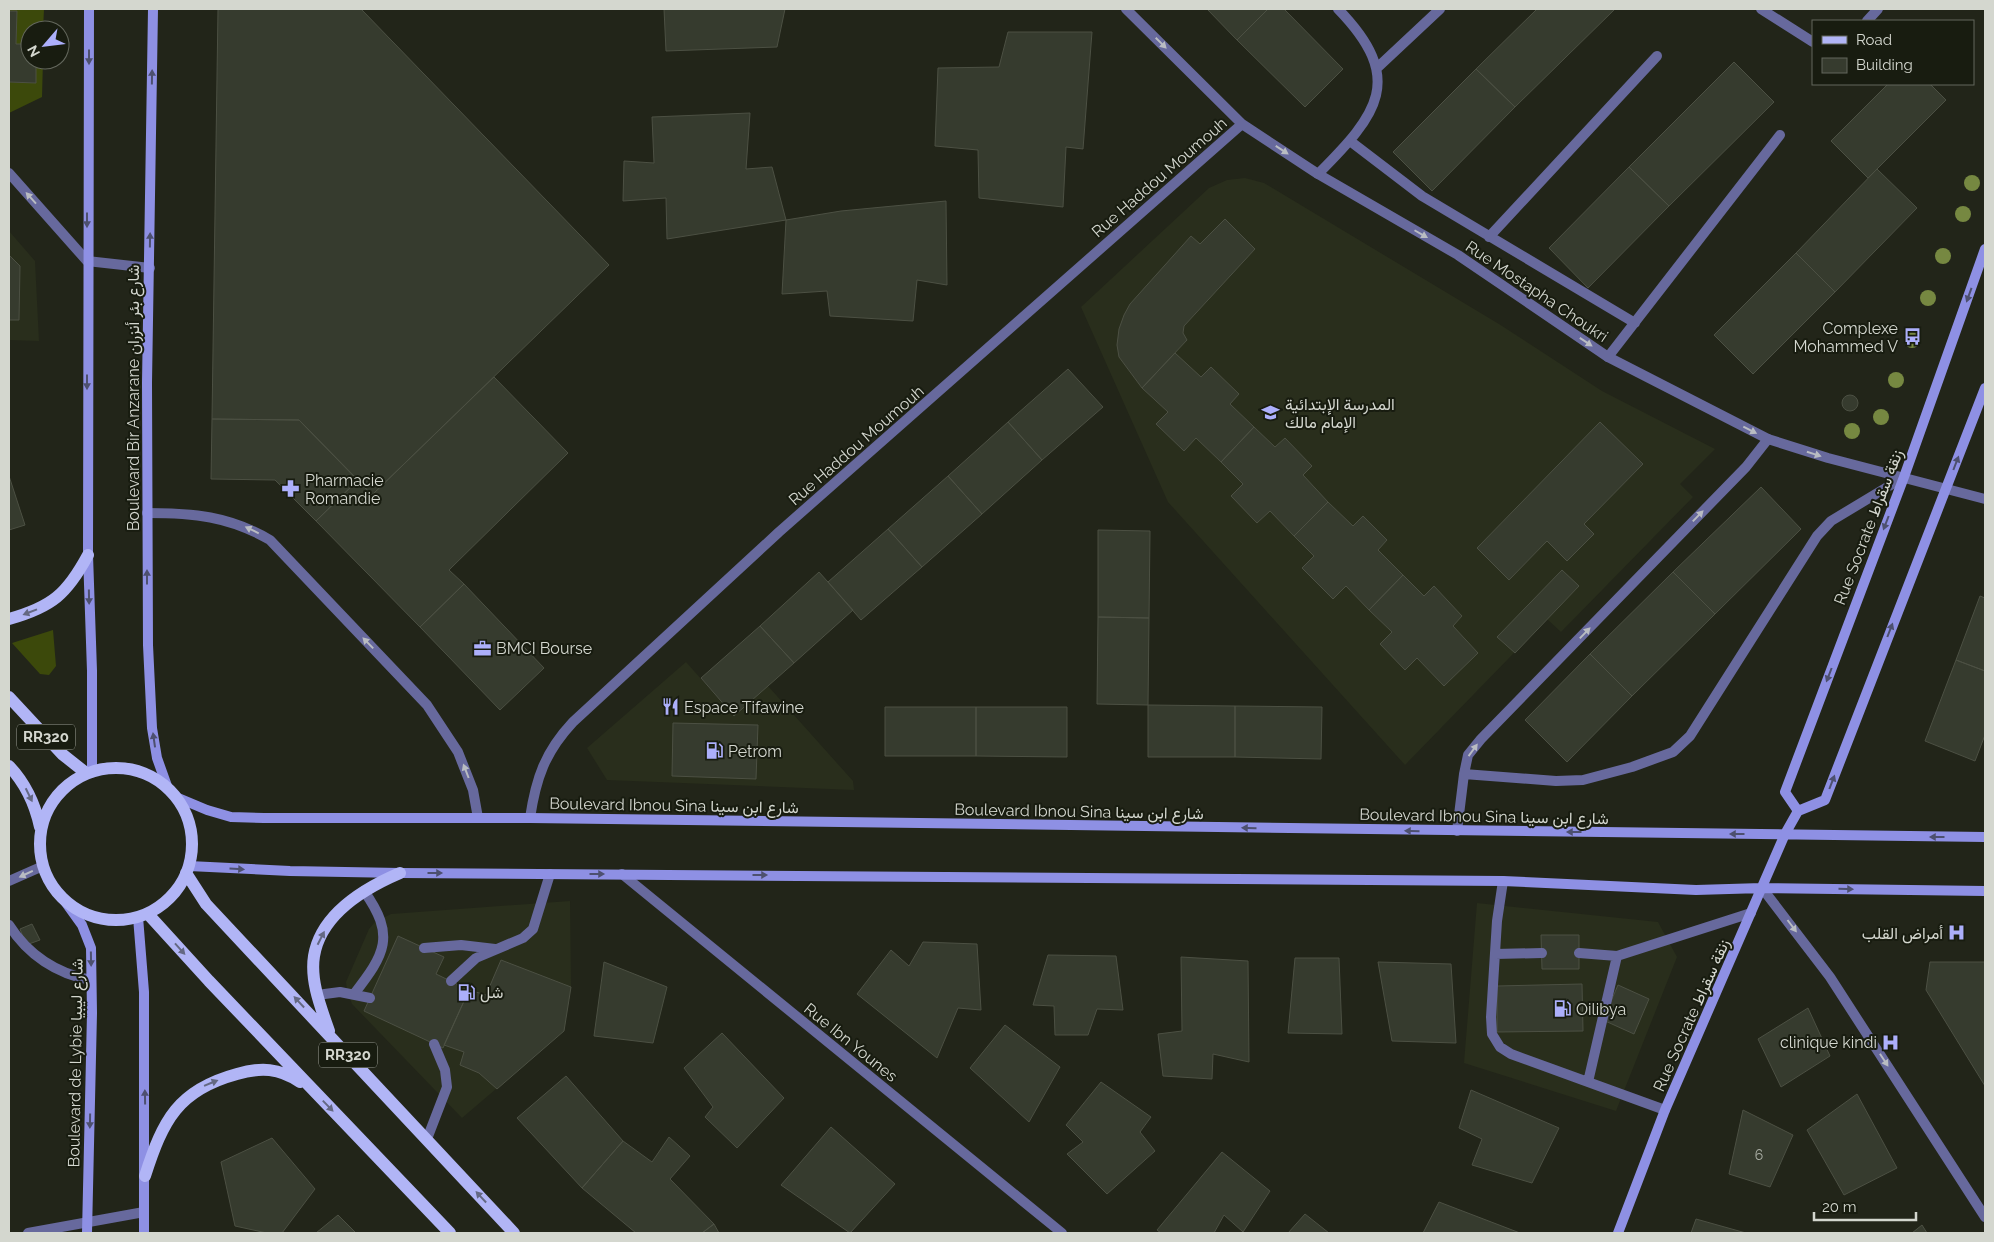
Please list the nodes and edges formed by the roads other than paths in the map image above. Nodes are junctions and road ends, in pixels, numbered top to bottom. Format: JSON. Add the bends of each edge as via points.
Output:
{"nodes":[{"id":1,"x":89,"y":9,"type":"edge"},
{"id":2,"x":152,"y":9,"type":"edge"},
{"id":3,"x":1126,"y":9,"type":"edge"},
{"id":4,"x":1338,"y":9,"type":"edge"},
{"id":5,"x":1440,"y":9,"type":"edge"},
{"id":6,"x":1761,"y":9,"type":"edge"},
{"id":7,"x":1878,"y":9,"type":"edge"},
{"id":8,"x":1868,"y":20,"type":"edge"},
{"id":9,"x":1812,"y":41,"type":"edge"},
{"id":10,"x":1657,"y":56,"type":"dead end"},
{"id":11,"x":1377,"y":68,"type":"junction"},
{"id":12,"x":1242,"y":124,"type":"junction"},
{"id":13,"x":1780,"y":135,"type":"dead end"},
{"id":14,"x":1350,"y":141,"type":"junction"},
{"id":15,"x":9,"y":174,"type":"edge"},
{"id":16,"x":1318,"y":174,"type":"junction"},
{"id":17,"x":1489,"y":236,"type":"junction"},
{"id":18,"x":1985,"y":249,"type":"edge"},
{"id":19,"x":87,"y":261,"type":"junction"},
{"id":20,"x":150,"y":268,"type":"junction"},
{"id":21,"x":1635,"y":322,"type":"junction"},
{"id":22,"x":1608,"y":357,"type":"junction"},
{"id":23,"x":1985,"y":388,"type":"edge"},
{"id":24,"x":1768,"y":439,"type":"junction"},
{"id":25,"x":1904,"y":478,"type":"junction"},
{"id":26,"x":1946,"y":488,"type":"junction"},
{"id":27,"x":1985,"y":499,"type":"edge"},
{"id":28,"x":147,"y":513,"type":"junction"},
{"id":29,"x":88,"y":555,"type":"junction"},
{"id":30,"x":9,"y":619,"type":"edge"},
{"id":31,"x":9,"y":697,"type":"edge"},
{"id":32,"x":9,"y":766,"type":"edge"},
{"id":33,"x":89,"y":772,"type":"junction"},
{"id":34,"x":1464,"y":774,"type":"junction"},
{"id":35,"x":166,"y":786,"type":"junction"},
{"id":36,"x":176,"y":797,"type":"junction"},
{"id":37,"x":1798,"y":811,"type":"junction"},
{"id":38,"x":478,"y":818,"type":"junction"},
{"id":39,"x":530,"y":818,"type":"junction"},
{"id":40,"x":40,"y":829,"type":"junction"},
{"id":41,"x":1457,"y":831,"type":"junction"},
{"id":42,"x":1785,"y":834,"type":"junction"},
{"id":43,"x":1985,"y":836,"type":"edge"},
{"id":44,"x":43,"y":866,"type":"junction"},
{"id":45,"x":187,"y":870,"type":"junction"},
{"id":46,"x":400,"y":873,"type":"junction"},
{"id":47,"x":550,"y":874,"type":"junction"},
{"id":48,"x":622,"y":874,"type":"junction"},
{"id":49,"x":9,"y":882,"type":"edge"},
{"id":50,"x":1503,"y":882,"type":"junction"},
{"id":51,"x":1762,"y":888,"type":"junction"},
{"id":52,"x":364,"y":891,"type":"junction"},
{"id":53,"x":1985,"y":891,"type":"edge"},
{"id":54,"x":64,"y":900,"type":"junction"},
{"id":55,"x":1751,"y":913,"type":"junction"},
{"id":56,"x":143,"y":915,"type":"junction"},
{"id":57,"x":9,"y":925,"type":"edge"},
{"id":58,"x":424,"y":948,"type":"dead end"},
{"id":59,"x":495,"y":949,"type":"junction"},
{"id":60,"x":1579,"y":953,"type":"dead end"},
{"id":61,"x":1494,"y":954,"type":"junction"},
{"id":62,"x":1542,"y":954,"type":"dead end"},
{"id":63,"x":1617,"y":956,"type":"junction"},
{"id":64,"x":91,"y":980,"type":"junction"},
{"id":65,"x":451,"y":981,"type":"dead end"},
{"id":66,"x":354,"y":994,"type":"junction"},
{"id":67,"x":317,"y":995,"type":"junction"},
{"id":68,"x":370,"y":998,"type":"dead end"},
{"id":69,"x":331,"y":1036,"type":"junction"},
{"id":70,"x":434,"y":1044,"type":"dead end"},
{"id":71,"x":1588,"y":1082,"type":"junction"},
{"id":72,"x":314,"y":1091,"type":"junction"},
{"id":73,"x":1665,"y":1110,"type":"junction"},
{"id":74,"x":427,"y":1140,"type":"junction"},
{"id":75,"x":145,"y":1176,"type":"junction"},
{"id":76,"x":144,"y":1212,"type":"junction"},
{"id":77,"x":1985,"y":1217,"type":"edge"},
{"id":78,"x":87,"y":1221,"type":"junction"},
{"id":79,"x":28,"y":1233,"type":"edge"},
{"id":80,"x":87,"y":1233,"type":"edge"},
{"id":81,"x":144,"y":1233,"type":"edge"},
{"id":82,"x":450,"y":1233,"type":"edge"},
{"id":83,"x":514,"y":1233,"type":"edge"},
{"id":84,"x":1062,"y":1233,"type":"edge"},
{"id":85,"x":1618,"y":1233,"type":"edge"}],
"edges":[{"from":1,"to":19,"type":"main road","one_way":true},
{"from":20,"to":2,"type":"main road","name":"Boulevard Bir Anzarane شارع بئر أنزران","one_way":true},
{"from":3,"to":12,"type":"street","name":"Rue Mostapha Choukri","one_way":true},
{"from":4,"to":11,"type":"street","via":[[1369,47]]},
{"from":5,"to":11,"type":"street"},
{"from":6,"to":9,"type":"street"},
{"from":7,"to":8,"type":"street"},
{"from":10,"to":17,"type":"street"},
{"from":11,"to":14,"type":"street","via":[[1373,106]]},
{"from":12,"to":16,"type":"street","name":"Rue Mostapha Choukri","one_way":true},
{"from":12,"to":39,"type":"street","name":"Rue Haddou Moumouh","via":[[780,532],[573,722],[546,758],[534,789]]},
{"from":13,"to":21,"type":"street"},
{"from":14,"to":16,"type":"street"},
{"from":14,"to":17,"type":"street","via":[[1422,196]]},
{"from":19,"to":15,"type":"street","one_way":true},
{"from":16,"to":22,"type":"street","name":"Rue Mostapha Choukri","one_way":true,"via":[[1458,255]]},
{"from":17,"to":21,"type":"street"},
{"from":18,"to":25,"type":"main road","name":"Rue Socrate زنقة سقراط","one_way":true},
{"from":19,"to":20,"type":"street"},
{"from":19,"to":29,"type":"main road","one_way":true},
{"from":20,"to":28,"type":"main road","name":"Boulevard Bir Anzarane شارع بئر أنزران"},
{"from":21,"to":22,"type":"street"},
{"from":22,"to":24,"type":"street","name":"Rue Mostapha Choukri","one_way":true},
{"from":26,"to":23,"type":"main road","one_way":true},
{"from":24,"to":25,"type":"street","name":"Rue Mostapha Choukri","one_way":true},
{"from":34,"to":24,"type":"street","one_way":true,"via":[[1468,755],[1481,739],[1746,467]]},
{"from":25,"to":26,"type":"street","name":"Rue Mostapha Choukri"},
{"from":25,"to":34,"type":"street","via":[[1831,521],[1817,536],[1690,736],[1673,752],[1632,768],[1583,780]]},
{"from":25,"to":37,"type":"main road","name":"Rue Socrate زنقة سقراط","one_way":true,"via":[[1785,792]]},
{"from":26,"to":27,"type":"street","name":"Rue Mostapha Choukri"},
{"from":37,"to":26,"type":"main road","one_way":true,"via":[[1825,800]]},
{"from":35,"to":28,"type":"main road","name":"Boulevard Bir Anzarane شارع بئر أنزران","one_way":true,"via":[[156,758],[152,728]]},
{"from":38,"to":28,"type":"street","one_way":true,"via":[[473,790],[458,752],[427,705],[270,540],[251,529],[219,518],[184,513]]},
{"from":29,"to":30,"type":"main road","one_way":true,"via":[[76,578],[60,596],[35,611]]},
{"from":29,"to":33,"type":"main road","one_way":true,"via":[[92,671]]},
{"from":31,"to":33,"type":"main road","number":"RR320","via":[[62,754]]},
{"from":32,"to":40,"type":"main road","number":"RR320","one_way":true,"via":[[27,789],[36,808]]},
{"from":33,"to":35,"type":"main road","number":"RR320","via":[[115,767],[135,769]]},
{"from":33,"to":40,"type":"main road","number":"RR320","via":[[69,782],[55,796]]},
{"from":34,"to":41,"type":"street"},
{"from":35,"to":36,"type":"main road","number":"RR320"},
{"from":36,"to":38,"type":"main road","name":"Boulevard Ibnou Sina شارع ابن سينا","via":[[231,817]]},
{"from":36,"to":45,"type":"main road","number":"RR320","via":[[190,826],[192,845]]},
{"from":37,"to":42,"type":"main road","name":"Rue Socrate زنقة سقراط"},
{"from":38,"to":39,"type":"main road","name":"Boulevard Ibnou Sina شارع ابن سينا"},
{"from":41,"to":39,"type":"main road","name":"Boulevard Ibnou Sina شارع ابن سينا","one_way":true},
{"from":40,"to":44,"type":"main road","number":"RR320"},
{"from":42,"to":41,"type":"main road","name":"Boulevard Ibnou Sina شارع ابن سينا","one_way":true},
{"from":43,"to":42,"type":"main road","name":"Boulevard Ibnou Sina شارع ابن سينا","one_way":true},
{"from":42,"to":51,"type":"main road","name":"Rue Socrate زنقة سقراط"},
{"from":44,"to":49,"type":"street","one_way":true},
{"from":44,"to":54,"type":"main road","number":"RR320","via":[[53,888]]},
{"from":45,"to":46,"type":"main road","one_way":true},
{"from":45,"to":56,"type":"main road","number":"RR320","via":[[171,896]]},
{"from":69,"to":45,"type":"main road","number":"RR320","one_way":true,"via":[[206,904]]},
{"from":46,"to":47,"type":"main road","one_way":true},
{"from":46,"to":52,"type":"main road"},
{"from":47,"to":48,"type":"main road","one_way":true},
{"from":47,"to":59,"type":"street","via":[[533,929],[523,938]]},
{"from":48,"to":50,"type":"main road","one_way":true},
{"from":48,"to":84,"type":"street","name":"Rue Ibn Younes"},
{"from":50,"to":51,"type":"main road","via":[[1696,890]]},
{"from":50,"to":61,"type":"street"},
{"from":51,"to":53,"type":"main road","one_way":true},
{"from":51,"to":55,"type":"main road","name":"Rue Socrate زنقة سقراط"},
{"from":51,"to":77,"type":"street","one_way":true,"via":[[1830,977]]},
{"from":52,"to":66,"type":"street","via":[[390,941]]},
{"from":67,"to":52,"type":"main road","one_way":true,"via":[[314,956],[318,943],[334,917]]},
{"from":54,"to":56,"type":"main road","number":"RR320","via":[[97,918],[113,920]]},
{"from":54,"to":64,"type":"main road","name":"Boulevard de Lybie شارع ليبيا","one_way":true,"via":[[88,937]]},
{"from":55,"to":63,"type":"street"},
{"from":55,"to":73,"type":"main road","name":"Rue Socrate زنقة سقراط"},
{"from":56,"to":72,"type":"main road","number":"RR320","one_way":true},
{"from":75,"to":56,"type":"main road","one_way":true},
{"from":57,"to":64,"type":"street","via":[[22,942],[46,963],[73,977]]},
{"from":58,"to":59,"type":"street","via":[[461,945]]},
{"from":59,"to":65,"type":"street","via":[[476,958]]},
{"from":60,"to":63,"type":"street"},
{"from":61,"to":62,"type":"street"},
{"from":61,"to":71,"type":"street","via":[[1492,1034],[1500,1047]]},
{"from":63,"to":71,"type":"street"},
{"from":64,"to":78,"type":"main road","name":"Boulevard de Lybie شارع ليبيا","one_way":true},
{"from":66,"to":67,"type":"street"},
{"from":66,"to":68,"type":"street"},
{"from":67,"to":69,"type":"main road"},
{"from":69,"to":74,"type":"main road","number":"RR320"},
{"from":70,"to":74,"type":"street","via":[[445,1070],[447,1087]]},
{"from":71,"to":73,"type":"street"},
{"from":75,"to":72,"type":"main road","one_way":true,"via":[[156,1141],[166,1124],[187,1097],[209,1083],[251,1070],[278,1070]]},
{"from":72,"to":82,"type":"main road","number":"RR320","one_way":true},
{"from":73,"to":85,"type":"main road","name":"Rue Socrate زنقة سقراط"},
{"from":83,"to":74,"type":"main road","number":"RR320","one_way":true},
{"from":75,"to":76,"type":"main road"},
{"from":76,"to":78,"type":"street"},
{"from":76,"to":81,"type":"main road"},
{"from":78,"to":79,"type":"street"},
{"from":78,"to":80,"type":"main road","name":"Boulevard de Lybie شارع ليبيا"}]}
